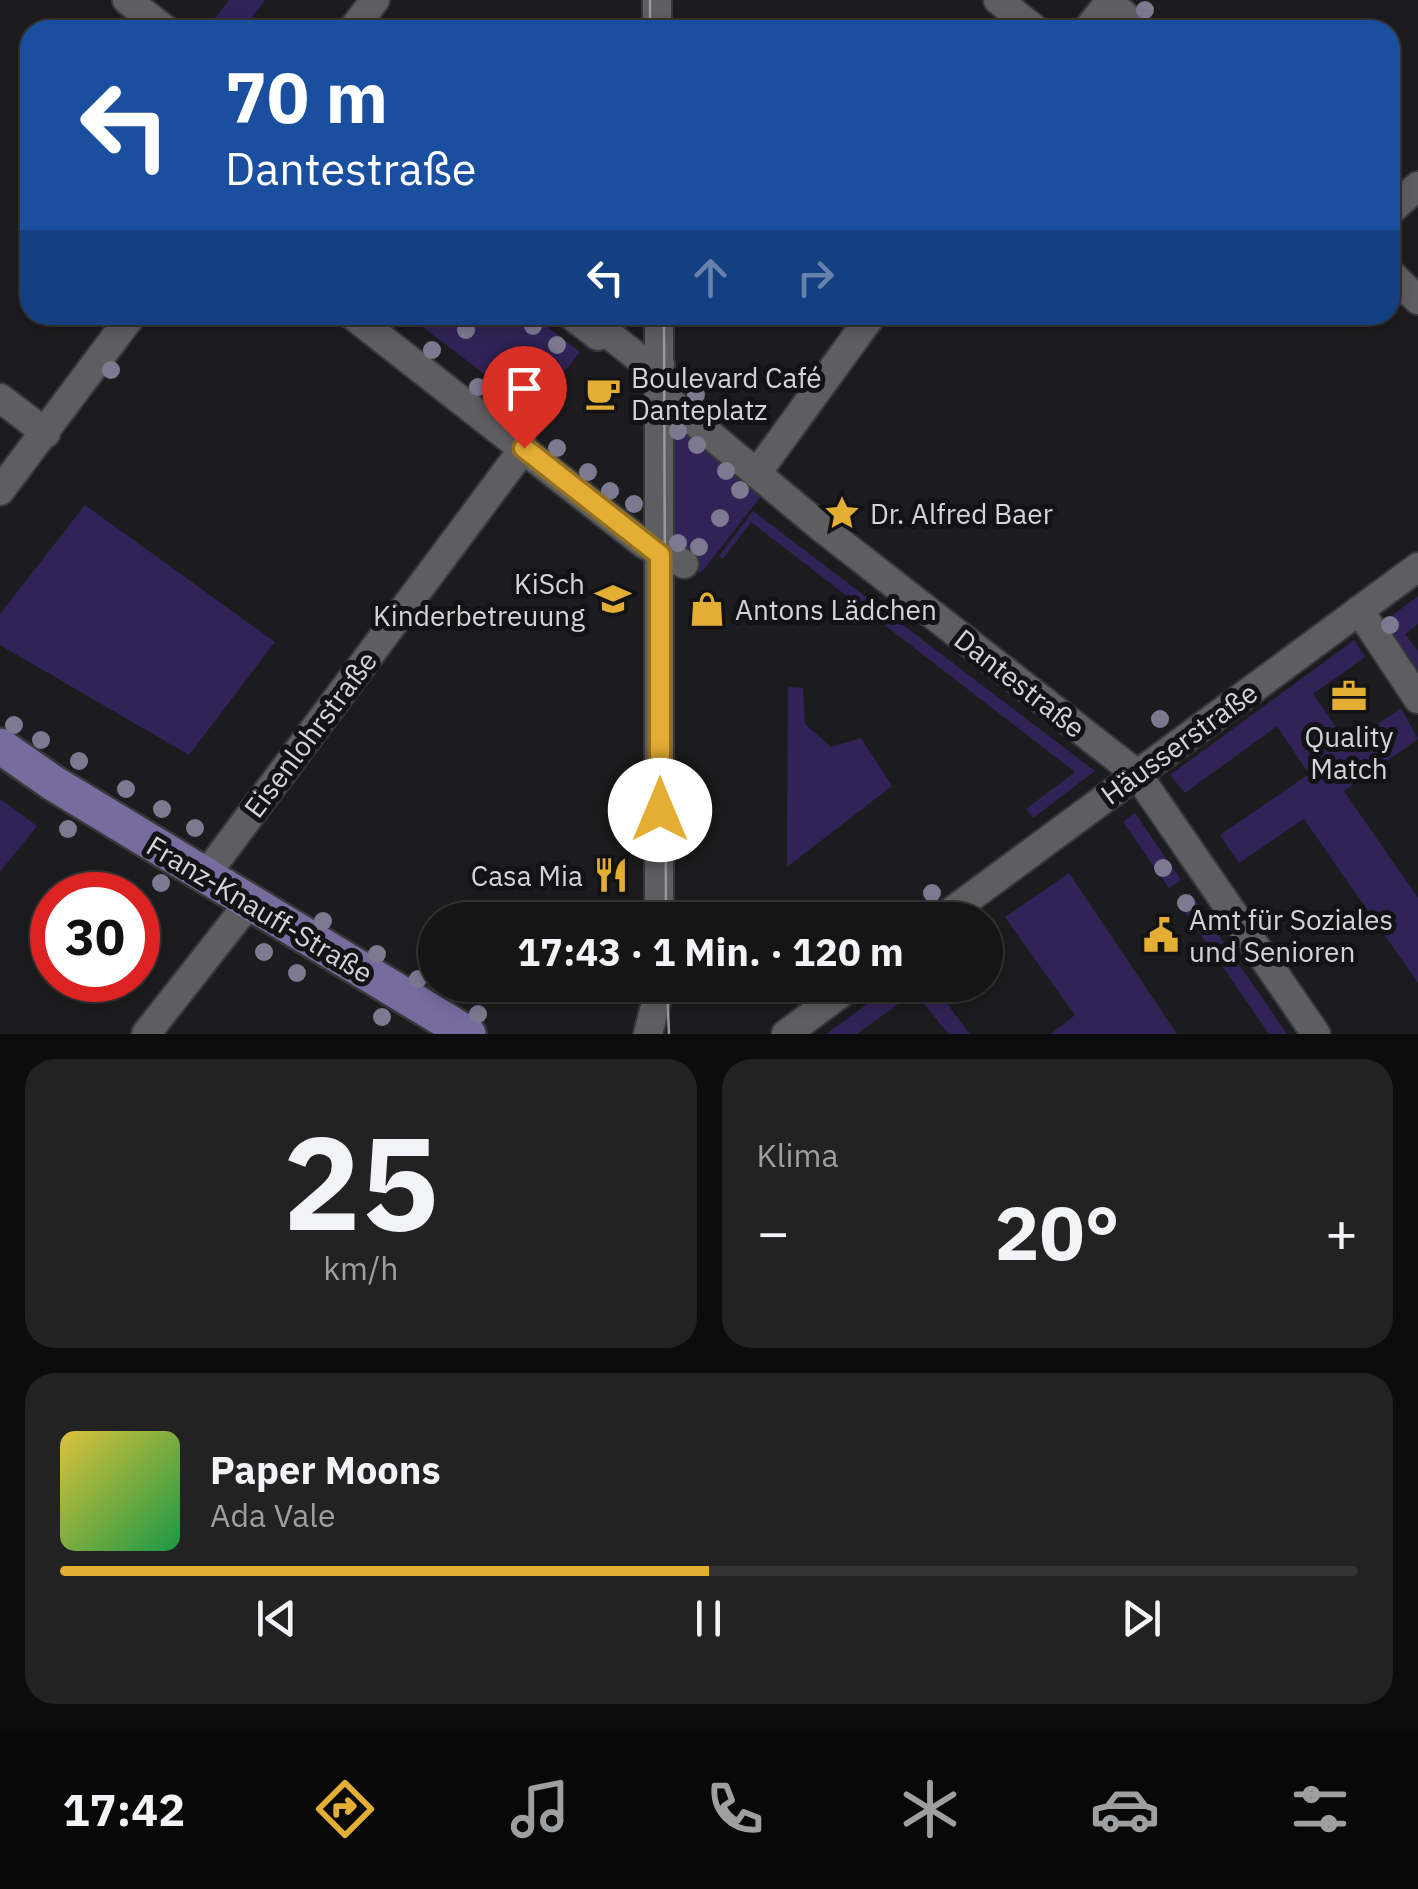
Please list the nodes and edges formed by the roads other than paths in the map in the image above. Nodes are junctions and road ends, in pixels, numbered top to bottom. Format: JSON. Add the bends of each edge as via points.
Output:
{"nodes":[{"id":1,"x":126,"y":0,"type":"edge"},
{"id":2,"x":375,"y":0,"type":"edge"},
{"id":3,"x":998,"y":0,"type":"edge"},
{"id":4,"x":1110,"y":0,"type":"edge"},
{"id":5,"x":153,"y":20,"type":"edge"},
{"id":6,"x":360,"y":20,"type":"edge"},
{"id":7,"x":1023,"y":20,"type":"edge"},
{"id":8,"x":1094,"y":20,"type":"edge"},
{"id":9,"x":1130,"y":20,"type":"edge"},
{"id":10,"x":1400,"y":283,"type":"edge"},
{"id":11,"x":1418,"y":300,"type":"edge"},
{"id":12,"x":125,"y":325,"type":"edge"},
{"id":13,"x":365,"y":325,"type":"edge"},
{"id":14,"x":584,"y":325,"type":"edge"},
{"id":15,"x":659,"y":325,"type":"edge"},
{"id":16,"x":865,"y":325,"type":"edge"},
{"id":17,"x":660,"y":364,"type":"junction"},
{"id":18,"x":660,"y":392,"type":"junction"},
{"id":19,"x":0,"y":398,"type":"edge"},
{"id":20,"x":46,"y":433,"type":"junction"},
{"id":21,"x":524,"y":448,"type":"junction"},
{"id":22,"x":757,"y":473,"type":"junction"},
{"id":23,"x":0,"y":492,"type":"edge"},
{"id":24,"x":672,"y":560,"type":"junction"},
{"id":25,"x":1418,"y":566,"type":"edge"},
{"id":26,"x":1359,"y":610,"type":"junction"},
{"id":27,"x":1418,"y":700,"type":"edge"},
{"id":28,"x":0,"y":746,"type":"edge"},
{"id":29,"x":0,"y":770,"type":"edge"},
{"id":30,"x":1138,"y":774,"type":"junction"},
{"id":31,"x":53,"y":784,"type":"junction"},
{"id":32,"x":205,"y":876,"type":"junction"},
{"id":33,"x":661,"y":902,"type":"edge"},
{"id":34,"x":964,"y":902,"type":"edge"},
{"id":35,"x":249,"y":903,"type":"junction"},
{"id":36,"x":656,"y":1002,"type":"edge"},
{"id":37,"x":661,"y":1002,"type":"edge"},
{"id":38,"x":829,"y":1002,"type":"edge"},
{"id":39,"x":146,"y":1034,"type":"edge"},
{"id":40,"x":468,"y":1034,"type":"edge"},
{"id":41,"x":648,"y":1034,"type":"edge"},
{"id":42,"x":664,"y":1034,"type":"edge"},
{"id":43,"x":786,"y":1034,"type":"edge"},
{"id":44,"x":1316,"y":1034,"type":"edge"}],
"edges":[{"from":1,"to":5,"type":"street"},
{"from":2,"to":6,"type":"street"},
{"from":3,"to":7,"type":"street"},
{"from":4,"to":8,"type":"street"},
{"from":4,"to":9,"type":"street"},
{"from":10,"to":11,"type":"street"},
{"from":12,"to":20,"type":"street"},
{"from":13,"to":21,"type":"street"},
{"from":14,"to":17,"type":"street","via":[[645,362]]},
{"from":15,"to":17,"type":"street"},
{"from":16,"to":22,"type":"street"},
{"from":17,"to":18,"type":"street"},
{"from":18,"to":22,"type":"street","name":"Dantestraße"},
{"from":18,"to":24,"type":"street"},
{"from":19,"to":20,"type":"street"},
{"from":20,"to":23,"type":"street"},
{"from":21,"to":24,"type":"street"},
{"from":21,"to":32,"type":"street","name":"Eisenlohrstraße"},
{"from":22,"to":30,"type":"street","name":"Dantestraße"},
{"from":24,"to":33,"type":"street"},
{"from":25,"to":26,"type":"street","name":"Häusserstraße"},
{"from":26,"to":27,"type":"street"},
{"from":26,"to":30,"type":"street","name":"Häusserstraße"},
{"from":28,"to":31,"type":"main road","name":"Franz-Knauff-Straße"},
{"from":29,"to":31,"type":"main road","name":"Franz-Knauff-Straße"},
{"from":30,"to":34,"type":"street","name":"Häusserstraße"},
{"from":30,"to":44,"type":"street","name":"Dantestraße"},
{"from":31,"to":32,"type":"main road","name":"Franz-Knauff-Straße"},
{"from":32,"to":35,"type":"main road","name":"Franz-Knauff-Straße"},
{"from":35,"to":39,"type":"street"},
{"from":35,"to":40,"type":"main road","name":"Franz-Knauff-Straße"},
{"from":36,"to":41,"type":"street"},
{"from":37,"to":42,"type":"street"},
{"from":38,"to":43,"type":"street"}]}
